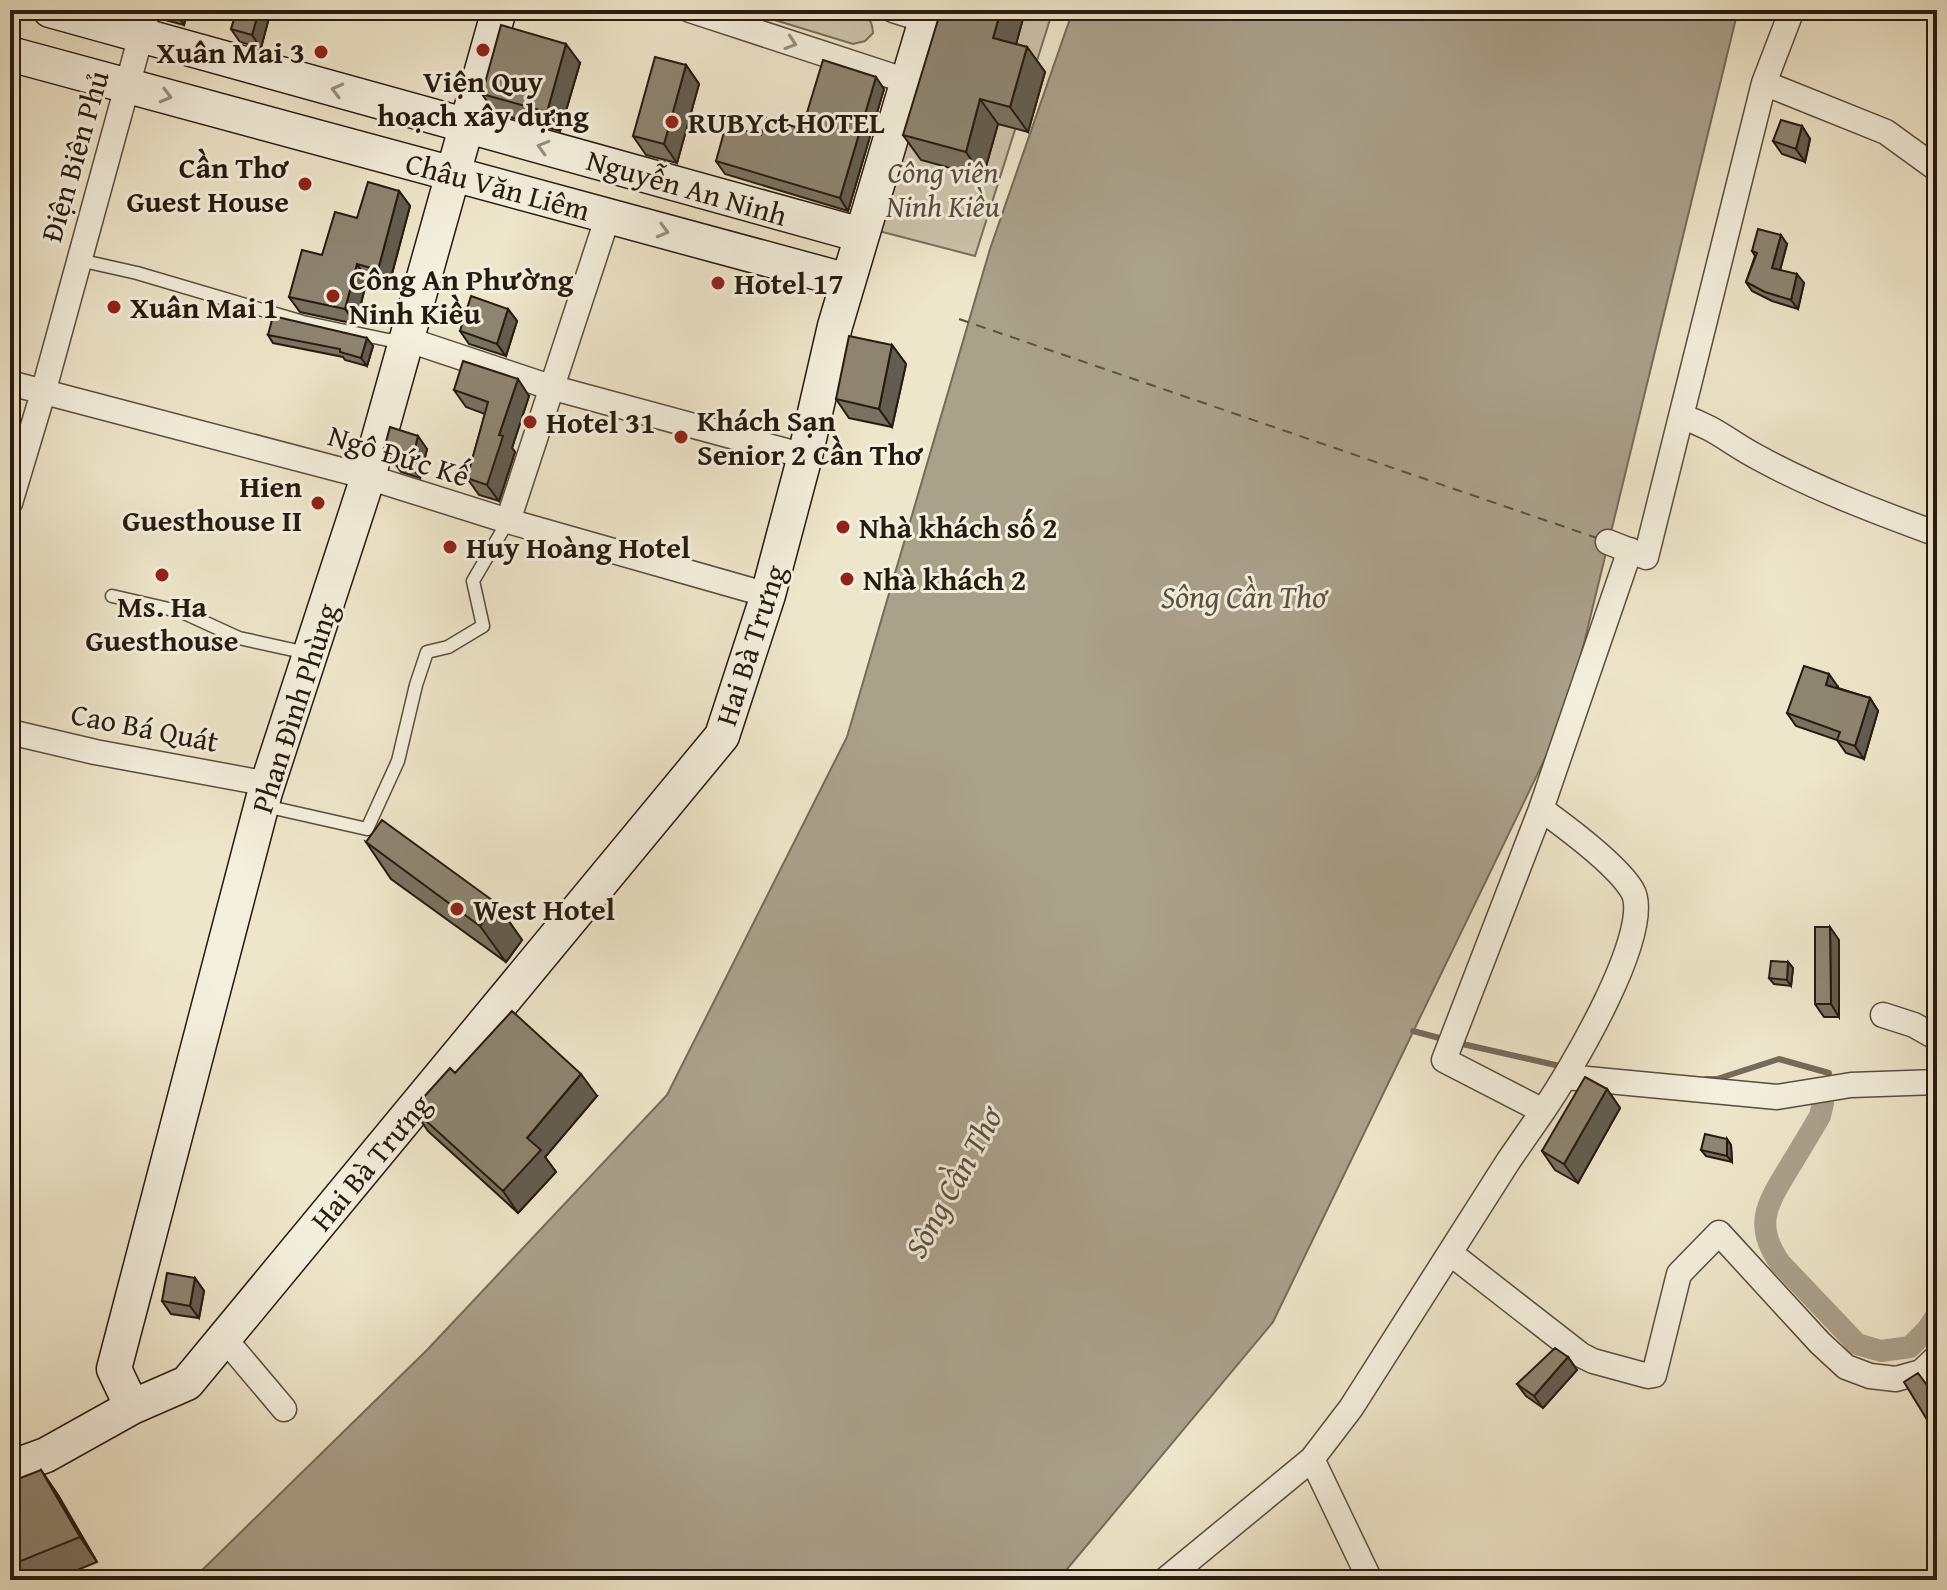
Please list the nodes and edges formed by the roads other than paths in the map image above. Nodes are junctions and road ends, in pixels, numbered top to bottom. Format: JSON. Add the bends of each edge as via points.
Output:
{"nodes":[{"id":1,"x":50,"y":10,"type":"edge"},
{"id":2,"x":499,"y":10,"type":"edge"},
{"id":3,"x":690,"y":10,"type":"edge"},
{"id":4,"x":1792,"y":10,"type":"edge"},
{"id":5,"x":916,"y":13,"type":"edge"},
{"id":6,"x":145,"y":23,"type":"edge"},
{"id":7,"x":10,"y":54,"type":"edge"},
{"id":8,"x":907,"y":81,"type":"junction"},
{"id":9,"x":1764,"y":83,"type":"junction"},
{"id":10,"x":127,"y":85,"type":"junction"},
{"id":11,"x":466,"y":125,"type":"junction"},
{"id":12,"x":1937,"y":169,"type":"edge"},
{"id":13,"x":453,"y":174,"type":"junction"},
{"id":14,"x":608,"y":216,"type":"junction"},
{"id":15,"x":861,"y":235,"type":"junction"},
{"id":16,"x":79,"y":260,"type":"junction"},
{"id":17,"x":848,"y":281,"type":"junction"},
{"id":18,"x":406,"y":339,"type":"junction"},
{"id":19,"x":10,"y":383,"type":"edge"},
{"id":20,"x":550,"y":387,"type":"junction"},
{"id":21,"x":43,"y":393,"type":"junction"},
{"id":22,"x":1682,"y":417,"type":"junction"},
{"id":23,"x":805,"y":456,"type":"junction"},
{"id":24,"x":368,"y":477,"type":"junction"},
{"id":25,"x":10,"y":503,"type":"edge"},
{"id":26,"x":508,"y":521,"type":"junction"},
{"id":27,"x":1937,"y":534,"type":"edge"},
{"id":28,"x":768,"y":595,"type":"junction"},
{"id":29,"x":112,"y":596,"type":"dead end"},
{"id":30,"x":310,"y":654,"type":"junction"},
{"id":31,"x":10,"y":732,"type":"edge"},
{"id":32,"x":265,"y":794,"type":"junction"},
{"id":33,"x":1541,"y":809,"type":"junction"},
{"id":34,"x":1883,"y":1015,"type":"dead end"},
{"id":35,"x":1937,"y":1038,"type":"edge"},
{"id":36,"x":1570,"y":1070,"type":"junction"},
{"id":37,"x":1937,"y":1082,"type":"edge"},
{"id":38,"x":1543,"y":1111,"type":"junction"},
{"id":39,"x":1450,"y":1253,"type":"junction"},
{"id":40,"x":224,"y":1338,"type":"junction"},
{"id":41,"x":1937,"y":1357,"type":"edge"},
{"id":42,"x":132,"y":1407,"type":"junction"},
{"id":43,"x":284,"y":1409,"type":"dead end"},
{"id":44,"x":1312,"y":1459,"type":"junction"},
{"id":45,"x":10,"y":1468,"type":"edge"},
{"id":46,"x":1165,"y":1580,"type":"edge"},
{"id":47,"x":1370,"y":1580,"type":"edge"}],
"edges":[{"from":1,"to":6,"type":"street","name":"Nguyễn An Ninh"},
{"from":2,"to":11,"type":"street","name":"Phan Đình Phùng"},
{"from":3,"to":8,"type":"street","one_way":true},
{"from":4,"to":9,"type":"street"},
{"from":5,"to":8,"type":"street","name":"Hai Bà Trưng"},
{"from":6,"to":10,"type":"street","name":"Điện Biên Phủ"},
{"from":11,"to":6,"type":"street","name":"Nguyễn An Ninh","one_way":true},
{"from":7,"to":10,"type":"street","name":"Châu Văn Liêm"},
{"from":8,"to":15,"type":"street","name":"Hai Bà Trưng"},
{"from":9,"to":12,"type":"street","via":[[1886,132]]},
{"from":9,"to":22,"type":"street"},
{"from":10,"to":13,"type":"street","name":"Châu Văn Liêm","one_way":true},
{"from":10,"to":16,"type":"street","name":"Điện Biên Phủ"},
{"from":11,"to":13,"type":"street","name":"Phan Đình Phùng"},
{"from":15,"to":11,"type":"street","name":"Nguyễn An Ninh","one_way":true},
{"from":13,"to":14,"type":"street","name":"Châu Văn Liêm"},
{"from":13,"to":18,"type":"street","name":"Phan Đình Phùng"},
{"from":14,"to":17,"type":"street","name":"Châu Văn Liêm","one_way":true},
{"from":14,"to":20,"type":"street"},
{"from":15,"to":17,"type":"street","name":"Hai Bà Trưng"},
{"from":16,"to":18,"type":"lane","via":[[303,322]]},
{"from":16,"to":21,"type":"street","name":"Điện Biên Phủ"},
{"from":17,"to":23,"type":"street","name":"Hai Bà Trưng"},
{"from":18,"to":20,"type":"street"},
{"from":18,"to":24,"type":"street","name":"Phan Đình Phùng"},
{"from":19,"to":21,"type":"street","name":"Ngô Đức Kế"},
{"from":20,"to":23,"type":"street"},
{"from":20,"to":26,"type":"street"},
{"from":21,"to":24,"type":"street","name":"Ngô Đức Kế"},
{"from":21,"to":25,"type":"street","name":"Điện Biên Phủ"},
{"from":22,"to":27,"type":"street","via":[[1853,502]]},
{"from":22,"to":33,"type":"street","via":[[1646,557],[1619,546]]},
{"from":23,"to":28,"type":"street","name":"Hai Bà Trưng"},
{"from":24,"to":26,"type":"street","name":"Ngô Đức Kế"},
{"from":24,"to":30,"type":"street","name":"Phan Đình Phùng"},
{"from":26,"to":28,"type":"street","name":"Ngô Đức Kế"},
{"from":26,"to":32,"type":"lane","via":[[473,581],[483,626],[448,647],[427,652],[398,761],[367,829]]},
{"from":28,"to":40,"type":"street","name":"Hai Bà Trưng","via":[[722,736]]},
{"from":29,"to":30,"type":"lane","via":[[182,612],[239,638]]},
{"from":30,"to":32,"type":"street","name":"Phan Đình Phùng"},
{"from":31,"to":32,"type":"street","name":"Cao Bá Quát"},
{"from":32,"to":42,"type":"street","name":"Phan Đình Phùng","via":[[114,1369]]},
{"from":33,"to":36,"type":"street","via":[[1603,860],[1632,890],[1636,902],[1633,935],[1620,972]]},
{"from":33,"to":38,"type":"street","via":[[1444,1060]]},
{"from":34,"to":35,"type":"street"},
{"from":36,"to":37,"type":"street","via":[[1760,1097],[1887,1082]]},
{"from":36,"to":38,"type":"street"},
{"from":38,"to":39,"type":"street"},
{"from":39,"to":41,"type":"street","via":[[1581,1355],[1648,1376],[1654,1375],[1679,1274],[1719,1233],[1846,1367],[1896,1379],[1921,1372]]},
{"from":39,"to":44,"type":"street","via":[[1351,1408]]},
{"from":40,"to":42,"type":"street","name":"Hai Bà Trưng","via":[[187,1383]]},
{"from":40,"to":43,"type":"street"},
{"from":42,"to":45,"type":"street","name":"Hai Bà Trưng","via":[[46,1455]]},
{"from":44,"to":46,"type":"street"},
{"from":44,"to":47,"type":"street"}]}
